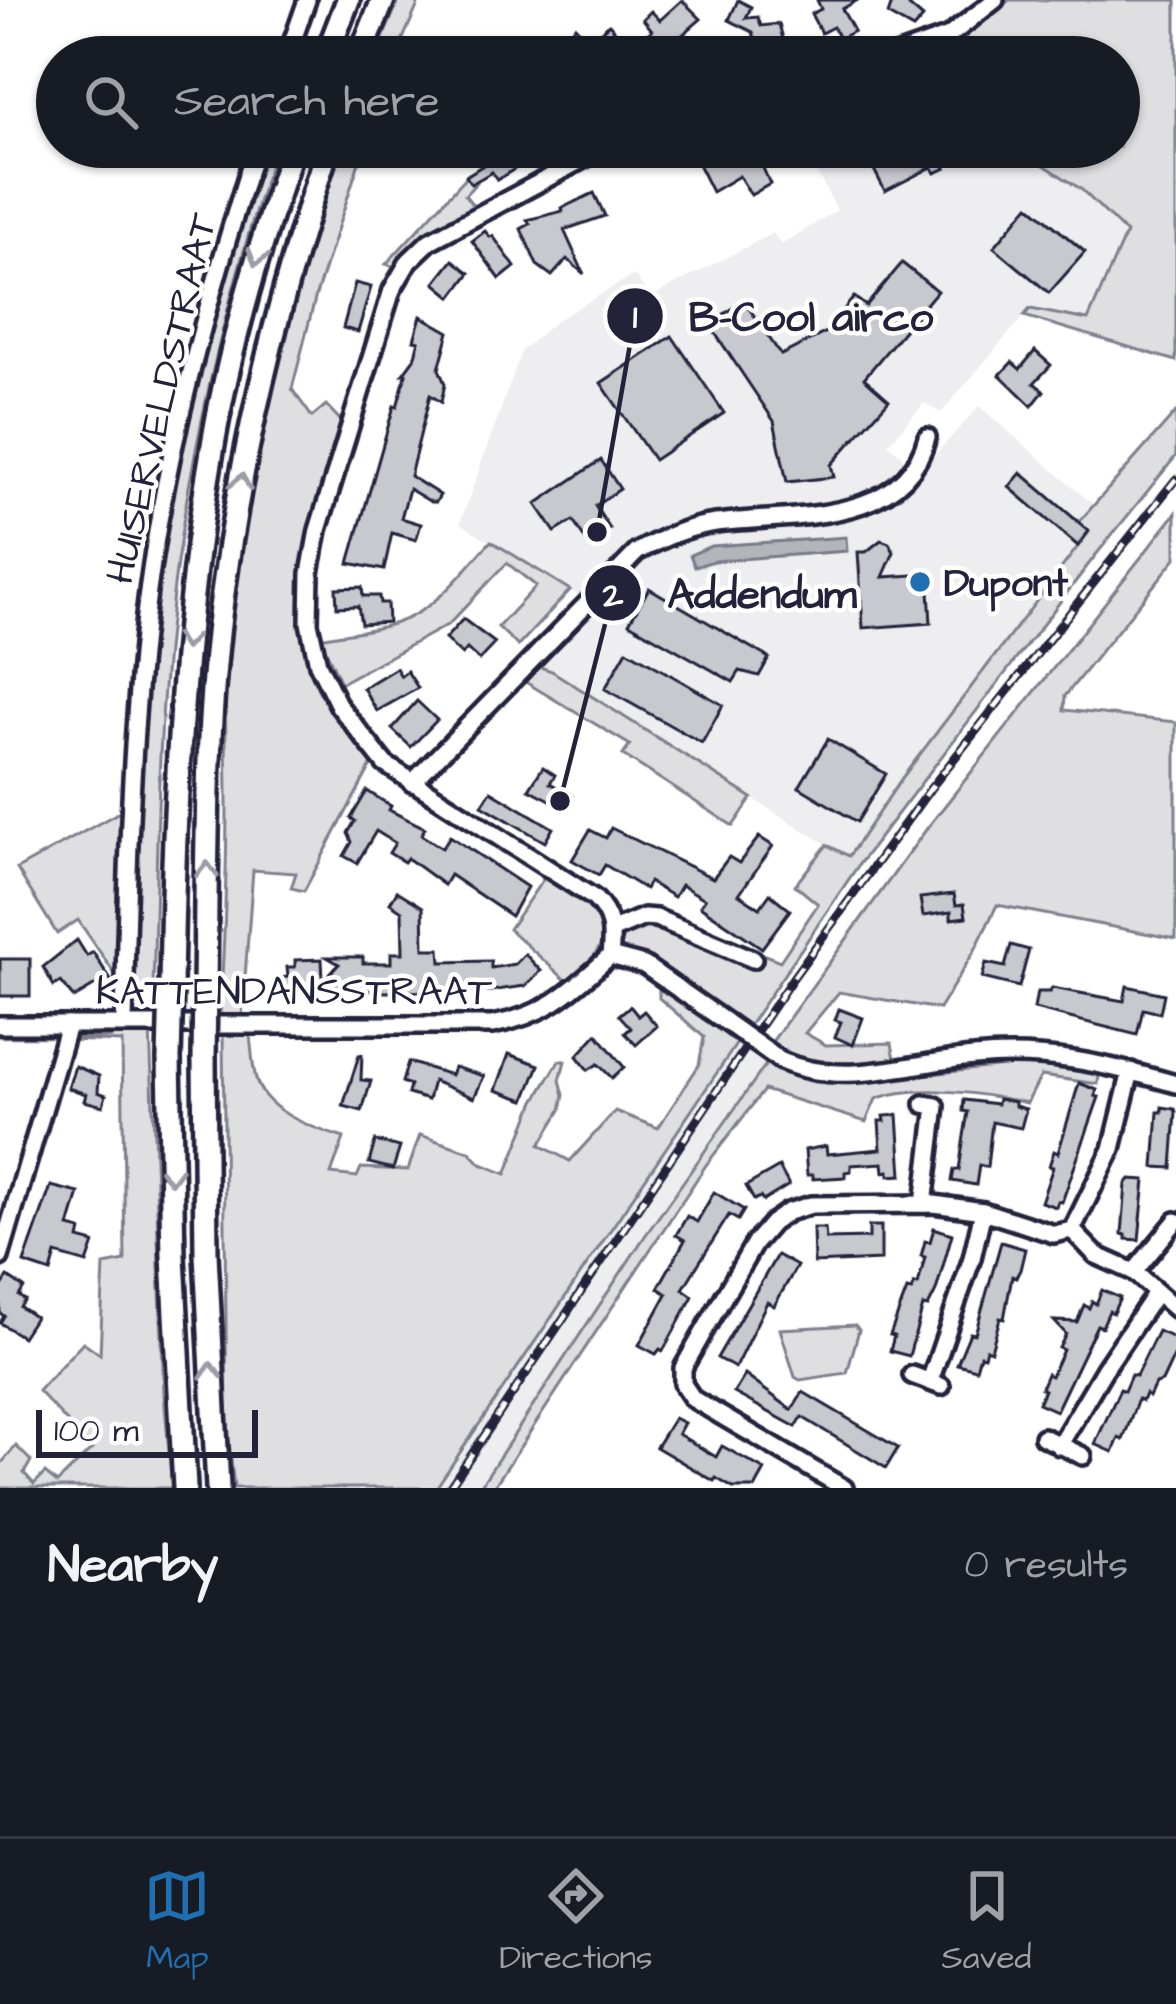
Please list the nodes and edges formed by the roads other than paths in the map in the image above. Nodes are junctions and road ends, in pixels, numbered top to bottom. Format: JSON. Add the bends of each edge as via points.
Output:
{"nodes":[{"id":1,"x":308,"y":0,"type":"edge"},
{"id":2,"x":348,"y":0,"type":"edge"},
{"id":3,"x":383,"y":0,"type":"edge"},
{"id":4,"x":995,"y":0,"type":"edge"},
{"id":5,"x":295,"y":36,"type":"edge"},
{"id":6,"x":334,"y":36,"type":"edge"},
{"id":7,"x":368,"y":36,"type":"edge"},
{"id":8,"x":950,"y":36,"type":"edge"},
{"id":9,"x":250,"y":168,"type":"edge"},
{"id":10,"x":286,"y":168,"type":"edge"},
{"id":11,"x":321,"y":168,"type":"edge"},
{"id":12,"x":567,"y":168,"type":"edge"},
{"id":13,"x":927,"y":436,"type":"dead end"},
{"id":14,"x":412,"y":783,"type":"junction"},
{"id":15,"x":614,"y":929,"type":"junction"},
{"id":16,"x":610,"y":956,"type":"junction"},
{"id":17,"x":753,"y":959,"type":"dead end"},
{"id":18,"x":124,"y":1024,"type":"junction"},
{"id":19,"x":0,"y":1025,"type":"edge"},
{"id":20,"x":68,"y":1025,"type":"junction"},
{"id":21,"x":1131,"y":1071,"type":"junction"},
{"id":22,"x":1176,"y":1084,"type":"edge"},
{"id":23,"x":924,"y":1104,"type":"dead end"},
{"id":24,"x":924,"y":1204,"type":"junction"},
{"id":25,"x":983,"y":1211,"type":"junction"},
{"id":26,"x":1176,"y":1221,"type":"edge"},
{"id":27,"x":1072,"y":1230,"type":"junction"},
{"id":28,"x":0,"y":1257,"type":"edge"},
{"id":29,"x":1134,"y":1273,"type":"junction"},
{"id":30,"x":1155,"y":1294,"type":"junction"},
{"id":31,"x":1176,"y":1309,"type":"edge"},
{"id":32,"x":912,"y":1375,"type":"dead end"},
{"id":33,"x":1042,"y":1437,"type":"dead end"},
{"id":34,"x":1059,"y":1446,"type":"junction"},
{"id":35,"x":1083,"y":1456,"type":"dead end"},
{"id":36,"x":185,"y":1488,"type":"edge"},
{"id":37,"x":218,"y":1488,"type":"edge"},
{"id":38,"x":844,"y":1488,"type":"edge"}],
"edges":[{"from":1,"to":5,"type":"street"},
{"from":2,"to":6,"type":"highway"},
{"from":3,"to":7,"type":"highway"},
{"from":4,"to":8,"type":"street"},
{"from":9,"to":18,"type":"street","name":"HUISERVELDSTRAAT","via":[[172,457],[146,613],[128,801]]},
{"from":10,"to":36,"type":"highway","one_way":true,"bridge":true,"via":[[214,436],[175,782],[170,1059]]},
{"from":37,"to":11,"type":"highway","one_way":true,"bridge":true,"via":[[204,1060],[208,779],[222,596],[249,429]]},
{"from":12,"to":14,"type":"street","via":[[430,241],[409,261],[392,290],[318,530],[309,623],[318,664],[367,743]]},
{"from":13,"to":14,"type":"street","via":[[921,461],[855,508],[713,523],[637,552]]},
{"from":14,"to":15,"type":"street","via":[[594,898]]},
{"from":15,"to":16,"type":"street"},
{"from":15,"to":17,"type":"street","via":[[656,918]]},
{"from":16,"to":18,"type":"street","name":"KATTENDANSSTRAAT","via":[[559,1002],[492,1025]]},
{"from":16,"to":21,"type":"street","bridge":true,"via":[[644,965],[811,1074],[1056,1054]]},
{"from":18,"to":20,"type":"street","name":"KATTENDANSSTRAAT"},
{"from":19,"to":20,"type":"street","name":"KATTENDANSSTRAAT"},
{"from":20,"to":28,"type":"street"},
{"from":21,"to":22,"type":"street"},
{"from":21,"to":27,"type":"street","via":[[1112,1149]]},
{"from":23,"to":24,"type":"street","via":[[936,1106]]},
{"from":24,"to":25,"type":"street"},
{"from":24,"to":38,"type":"street","via":[[811,1204],[772,1223],[683,1368],[694,1399]]},
{"from":25,"to":27,"type":"street","via":[[1054,1234]]},
{"from":25,"to":32,"type":"street","via":[[935,1383]]},
{"from":26,"to":29,"type":"street"},
{"from":27,"to":29,"type":"street","via":[[1096,1255]]},
{"from":29,"to":30,"type":"street"},
{"from":30,"to":31,"type":"street"},
{"from":30,"to":34,"type":"street"},
{"from":33,"to":34,"type":"street"},
{"from":34,"to":35,"type":"street"}]}
